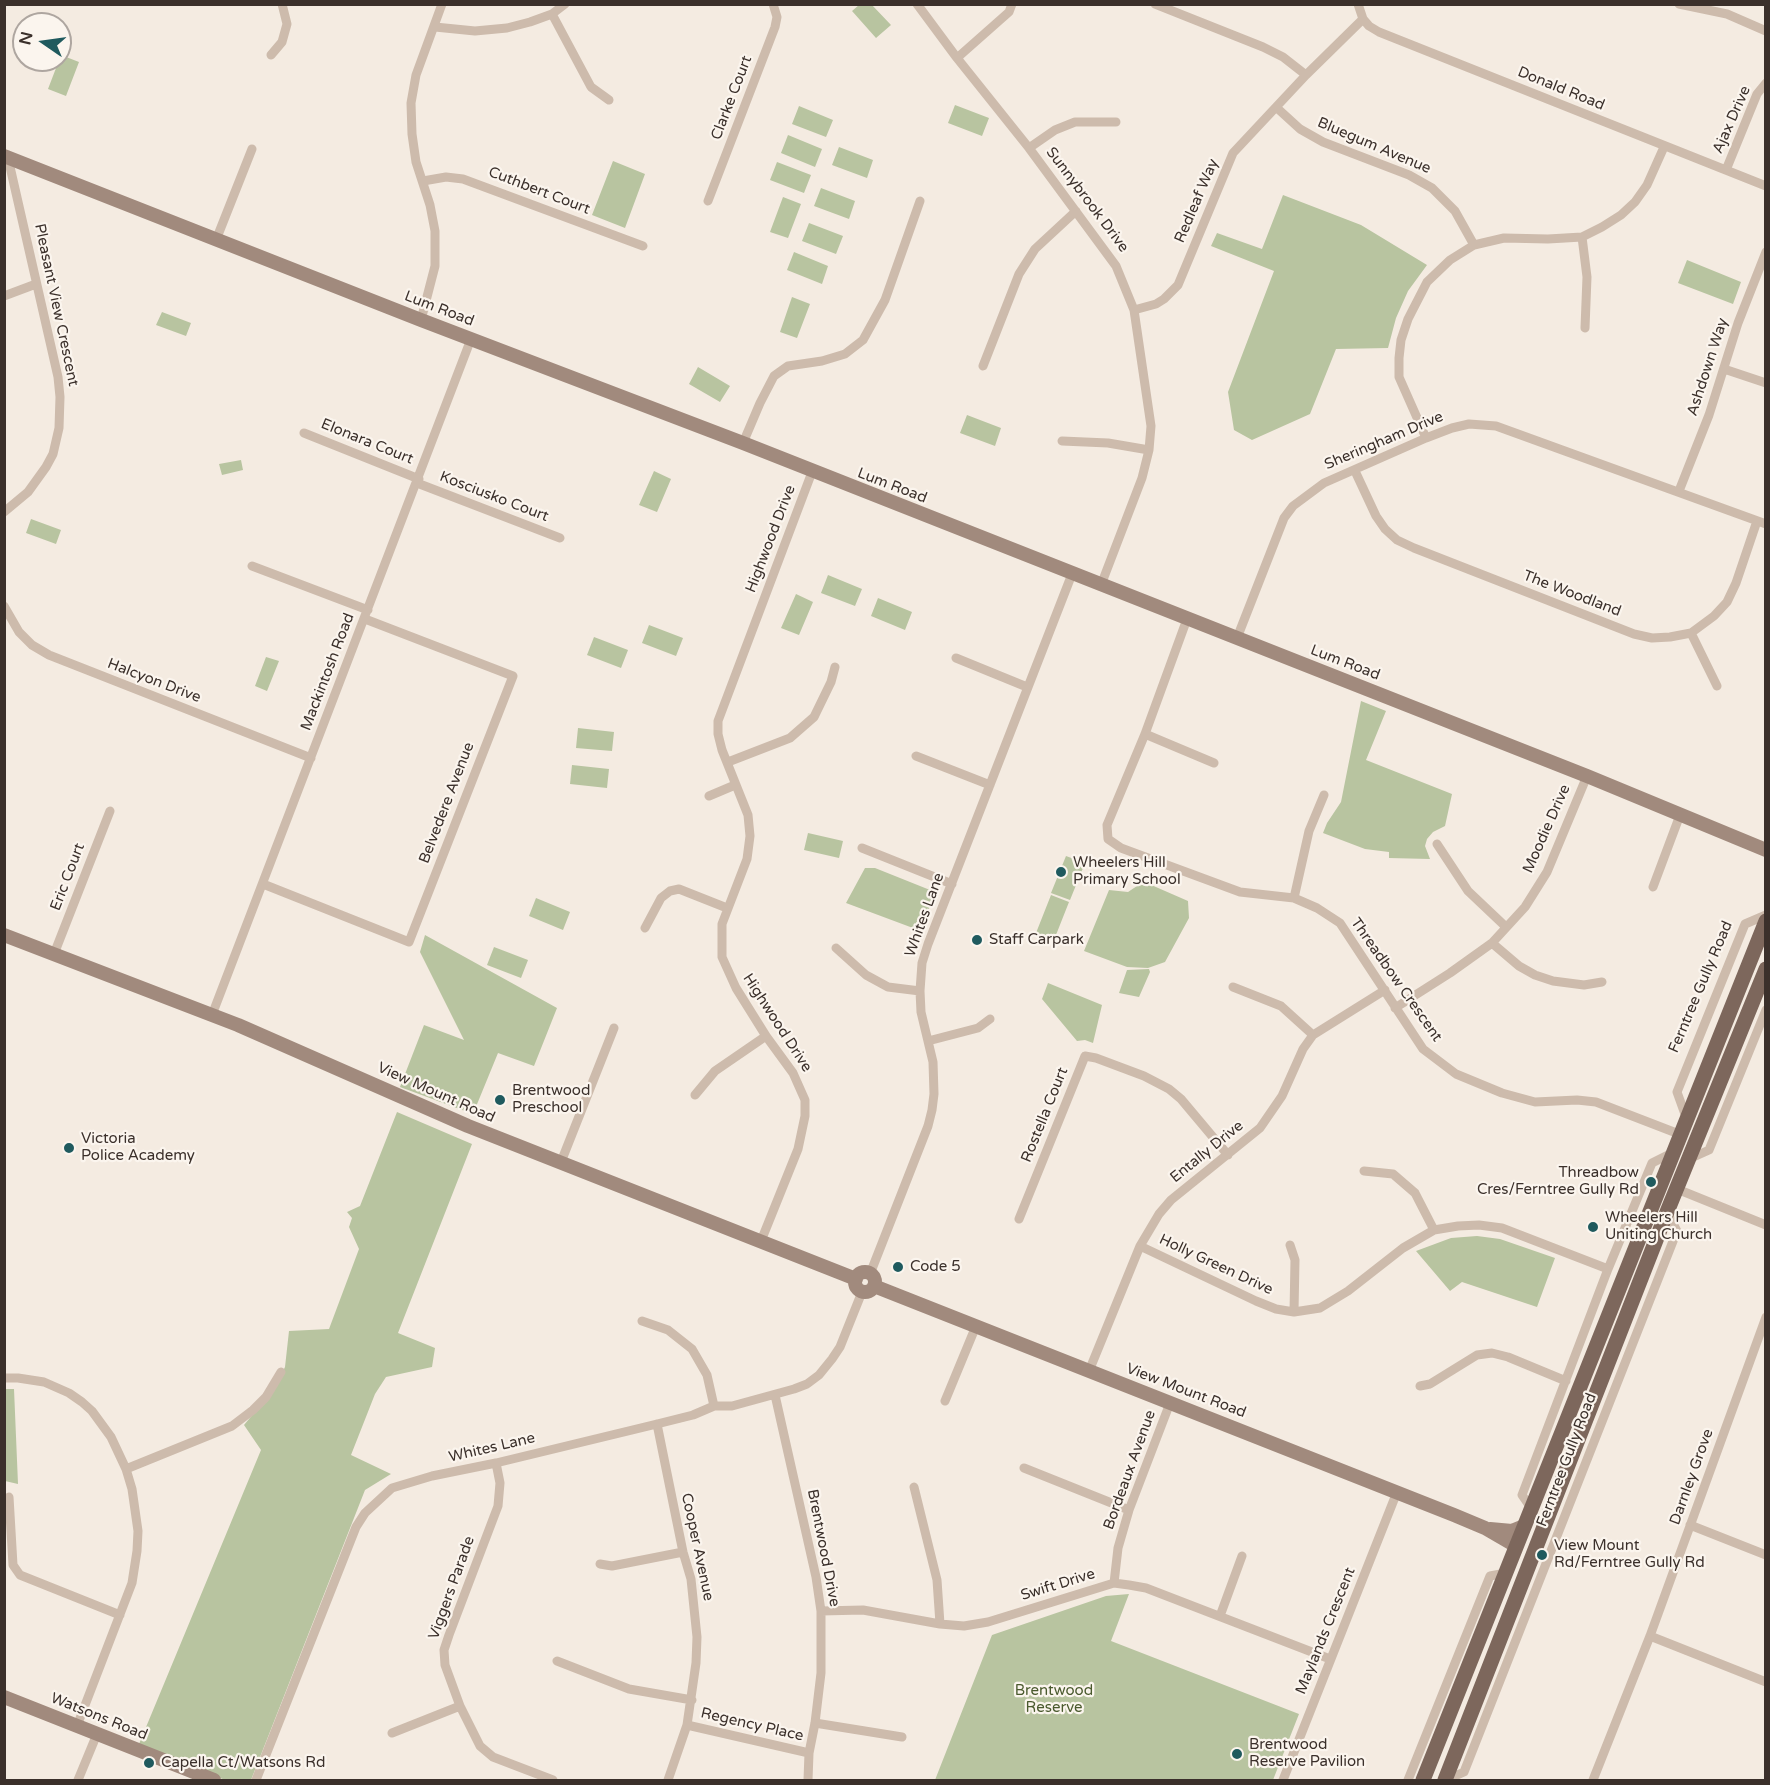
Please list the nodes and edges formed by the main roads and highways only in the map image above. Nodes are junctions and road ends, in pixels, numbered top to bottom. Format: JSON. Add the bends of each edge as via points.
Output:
{"nodes":[{"id":1,"x":1766,"y":921,"type":"edge"},
{"id":2,"x":1761,"y":946,"type":"edge"},
{"id":3,"x":1766,"y":969,"type":"edge"},
{"id":4,"x":1660,"y":1183,"type":"junction"},
{"id":5,"x":1677,"y":1189,"type":"junction"},
{"id":6,"x":1516,"y":1546,"type":"junction"},
{"id":7,"x":1536,"y":1547,"type":"junction"},
{"id":8,"x":1424,"y":1780,"type":"edge"},
{"id":9,"x":1445,"y":1780,"type":"edge"}],
"edges":[{"from":1,"to":2,"type":"main road","name":"Ferntree Gully Road"},
{"from":2,"to":4,"type":"main road","name":"Ferntree Gully Road"},
{"from":3,"to":5,"type":"main road","name":"Ferntree Gully Road"},
{"from":4,"to":5,"type":"main road"},
{"from":4,"to":6,"type":"main road","name":"Ferntree Gully Road"},
{"from":5,"to":7,"type":"main road","name":"Ferntree Gully Road"},
{"from":6,"to":7,"type":"main road"},
{"from":6,"to":8,"type":"main road","name":"Ferntree Gully Road"},
{"from":7,"to":9,"type":"main road","name":"Ferntree Gully Road"}]}
